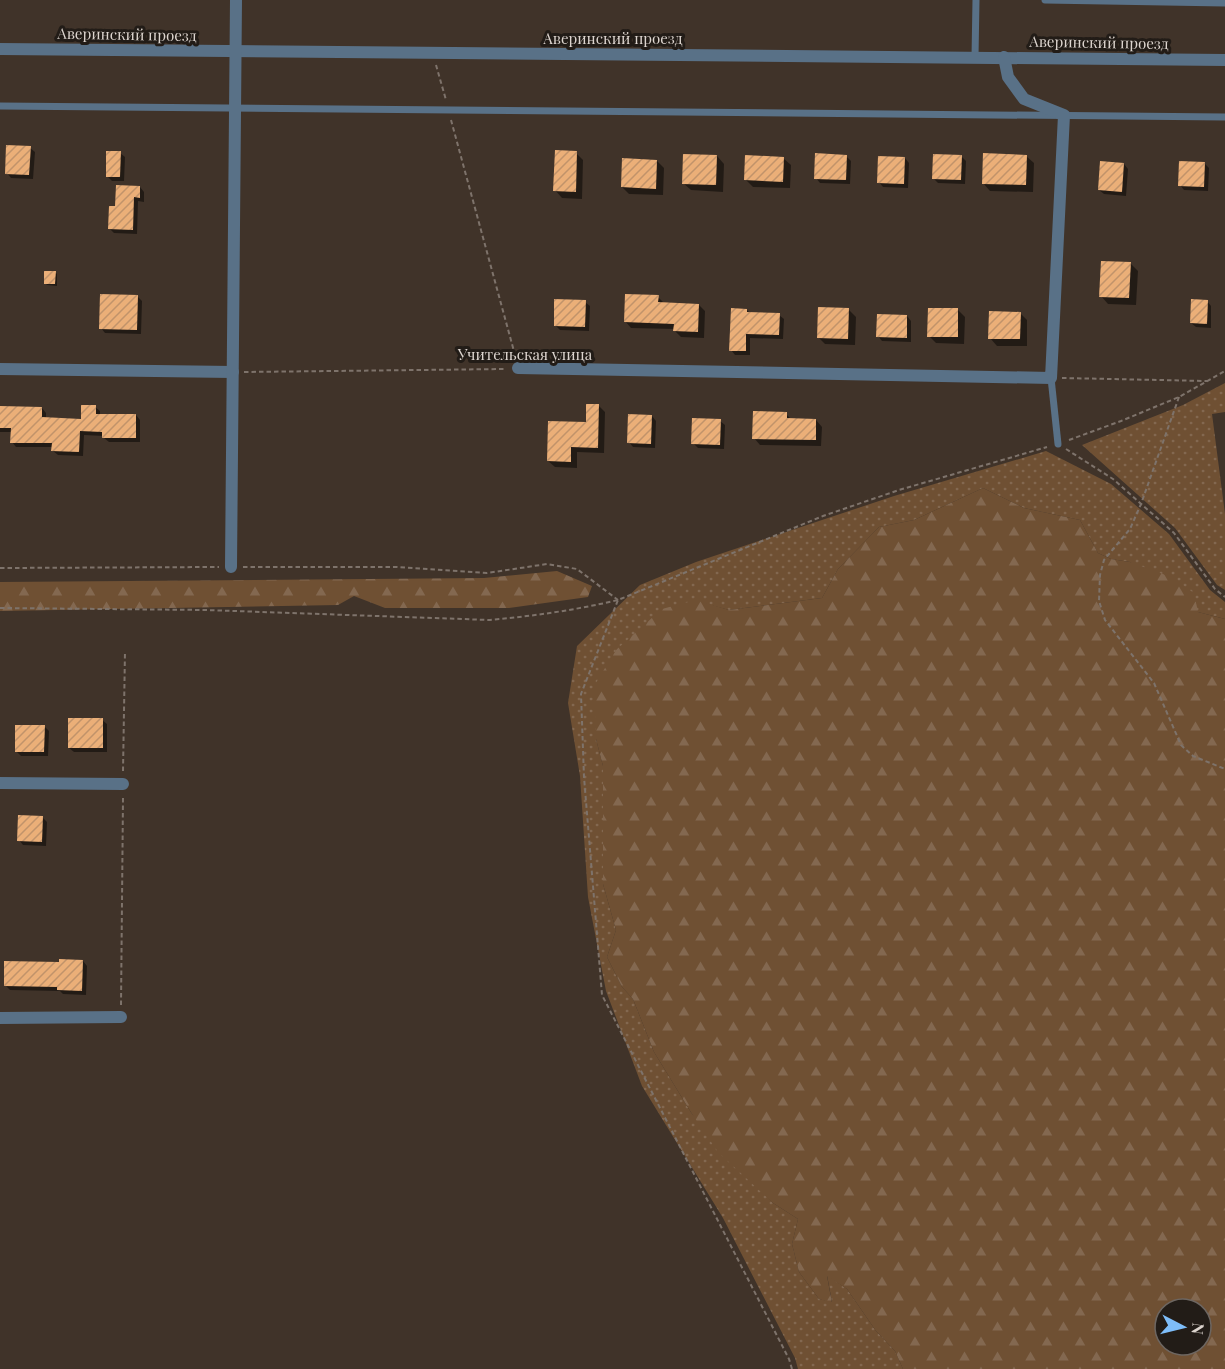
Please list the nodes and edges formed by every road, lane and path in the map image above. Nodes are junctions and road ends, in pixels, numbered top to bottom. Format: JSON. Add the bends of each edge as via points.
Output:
{"nodes":[{"id":1,"x":236,"y":0,"type":"edge"},
{"id":2,"x":976,"y":0,"type":"edge"},
{"id":3,"x":1044,"y":0,"type":"edge"},
{"id":4,"x":1225,"y":3,"type":"edge"},
{"id":5,"x":0,"y":49,"type":"edge"},
{"id":6,"x":236,"y":52,"type":"junction"},
{"id":7,"x":433,"y":53,"type":"junction"},
{"id":8,"x":975,"y":57,"type":"junction"},
{"id":9,"x":1004,"y":57,"type":"junction"},
{"id":10,"x":1225,"y":60,"type":"edge"},
{"id":11,"x":0,"y":106,"type":"edge"},
{"id":12,"x":235,"y":108,"type":"junction"},
{"id":13,"x":448,"y":110,"type":"junction"},
{"id":14,"x":1064,"y":115,"type":"junction"},
{"id":15,"x":1225,"y":117,"type":"edge"},
{"id":16,"x":518,"y":368,"type":"junction"},
{"id":17,"x":0,"y":369,"type":"edge"},
{"id":18,"x":1225,"y":371,"type":"edge"},
{"id":19,"x":232,"y":372,"type":"junction"},
{"id":20,"x":1051,"y":378,"type":"junction"},
{"id":21,"x":1207,"y":381,"type":"junction"},
{"id":22,"x":1179,"y":397,"type":"junction"},
{"id":23,"x":1058,"y":444,"type":"junction"},
{"id":24,"x":1141,"y":504,"type":"junction"},
{"id":25,"x":231,"y":567,"type":"junction"},
{"id":26,"x":0,"y":568,"type":"edge"},
{"id":27,"x":1225,"y":597,"type":"edge"},
{"id":28,"x":618,"y":600,"type":"junction"},
{"id":29,"x":0,"y":608,"type":"edge"},
{"id":30,"x":125,"y":651,"type":"dead end"},
{"id":31,"x":1225,"y":769,"type":"edge"},
{"id":32,"x":0,"y":783,"type":"edge"},
{"id":33,"x":123,"y":784,"type":"junction"},
{"id":34,"x":121,"y":1017,"type":"joint"},
{"id":35,"x":0,"y":1018,"type":"edge"},
{"id":36,"x":792,"y":1369,"type":"edge"}],
"edges":[{"from":1,"to":6,"type":"street"},
{"from":2,"to":8,"type":"lane"},
{"from":3,"to":4,"type":"lane"},
{"from":5,"to":6,"type":"street","name":"Аверинский проезд"},
{"from":6,"to":7,"type":"street","name":"Аверинский проезд"},
{"from":6,"to":12,"type":"street"},
{"from":7,"to":8,"type":"street","name":"Аверинский проезд"},
{"from":7,"to":13,"type":"path"},
{"from":8,"to":9,"type":"street","name":"Аверинский проезд"},
{"from":9,"to":10,"type":"street","name":"Аверинский проезд"},
{"from":9,"to":14,"type":"street","via":[[1008,77],[1024,99]]},
{"from":11,"to":12,"type":"lane"},
{"from":12,"to":13,"type":"lane"},
{"from":12,"to":19,"type":"street"},
{"from":13,"to":14,"type":"lane"},
{"from":13,"to":16,"type":"path"},
{"from":14,"to":15,"type":"lane"},
{"from":14,"to":20,"type":"street"},
{"from":16,"to":19,"type":"path","name":"Учительская улица"},
{"from":16,"to":20,"type":"street","name":"Учительская улица"},
{"from":17,"to":19,"type":"street"},
{"from":18,"to":21,"type":"path"},
{"from":19,"to":25,"type":"street"},
{"from":20,"to":21,"type":"path"},
{"from":20,"to":23,"type":"lane"},
{"from":21,"to":22,"type":"path"},
{"from":22,"to":23,"type":"path"},
{"from":22,"to":24,"type":"path"},
{"from":23,"to":24,"type":"path","via":[[1113,479]]},
{"from":23,"to":28,"type":"path","via":[[823,516]]},
{"from":24,"to":27,"type":"path","via":[[1174,533]]},
{"from":24,"to":31,"type":"path","via":[[1130,529],[1104,560],[1099,601],[1105,620],[1154,683],[1181,745],[1193,756]]},
{"from":25,"to":26,"type":"path"},
{"from":25,"to":28,"type":"path","via":[[396,567],[487,573],[547,564],[577,569]]},
{"from":28,"to":29,"type":"path","via":[[584,609],[490,620],[206,610]]},
{"from":28,"to":36,"type":"path","via":[[581,694],[602,995]]},
{"from":30,"to":33,"type":"path"},
{"from":32,"to":33,"type":"street"},
{"from":33,"to":34,"type":"path"},
{"from":34,"to":35,"type":"street"}]}
